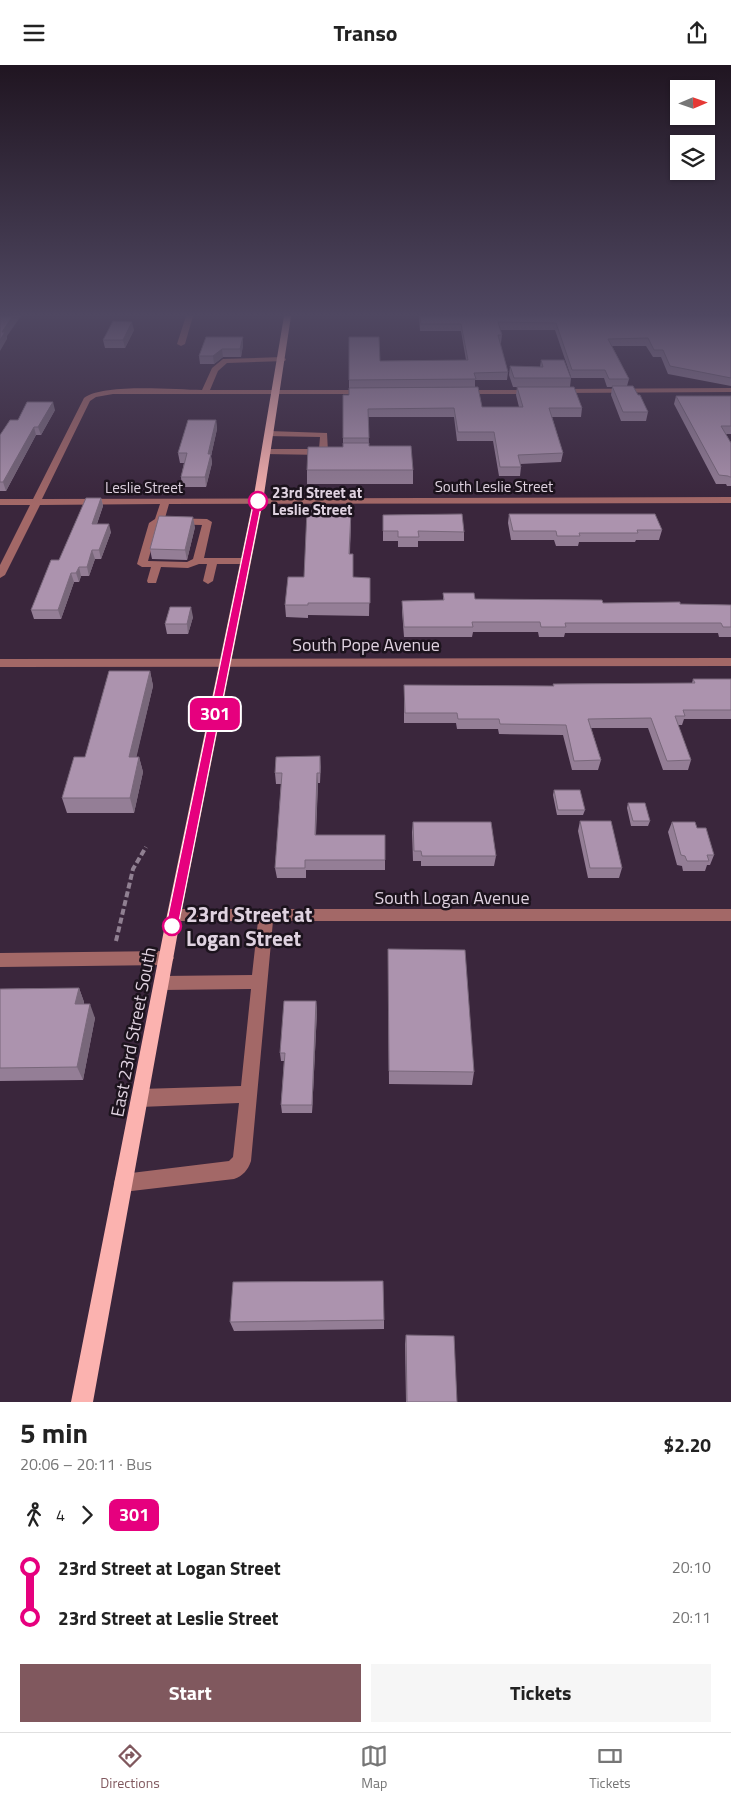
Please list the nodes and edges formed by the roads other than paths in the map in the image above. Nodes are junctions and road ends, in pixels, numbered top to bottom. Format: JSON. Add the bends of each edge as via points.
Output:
{"nodes":[{"id":1,"x":210,"y":378,"type":"edge"},
{"id":2,"x":279,"y":378,"type":"edge"},
{"id":3,"x":731,"y":390,"type":"edge"},
{"id":4,"x":545,"y":391,"type":"edge"},
{"id":5,"x":555,"y":391,"type":"edge"},
{"id":6,"x":205,"y":392,"type":"junction"},
{"id":7,"x":277,"y":392,"type":"junction"},
{"id":8,"x":378,"y":392,"type":"edge"},
{"id":9,"x":457,"y":392,"type":"edge"},
{"id":10,"x":269,"y":434,"type":"junction"},
{"id":11,"x":267,"y":451,"type":"junction"},
{"id":12,"x":731,"y":500,"type":"edge"},
{"id":13,"x":258,"y":501,"type":"junction"},
{"id":14,"x":0,"y":502,"type":"edge"},
{"id":15,"x":34,"y":502,"type":"junction"},
{"id":16,"x":165,"y":502,"type":"junction"},
{"id":17,"x":159,"y":521,"type":"junction"},
{"id":18,"x":198,"y":561,"type":"junction"},
{"id":19,"x":213,"y":561,"type":"junction"},
{"id":20,"x":246,"y":561,"type":"junction"},
{"id":21,"x":157,"y":565,"type":"junction"},
{"id":22,"x":0,"y":575,"type":"edge"},
{"id":23,"x":152,"y":581,"type":"dead end"},
{"id":24,"x":208,"y":581,"type":"dead end"},
{"id":25,"x":226,"y":661,"type":"junction"},
{"id":26,"x":731,"y":662,"type":"edge"},
{"id":27,"x":0,"y":663,"type":"edge"},
{"id":28,"x":174,"y":915,"type":"junction"},
{"id":29,"x":731,"y":915,"type":"edge"},
{"id":30,"x":266,"y":916,"type":"junction"},
{"id":31,"x":166,"y":957,"type":"junction"},
{"id":32,"x":0,"y":959,"type":"edge"},
{"id":33,"x":259,"y":982,"type":"junction"},
{"id":34,"x":162,"y":983,"type":"junction"},
{"id":35,"x":249,"y":1094,"type":"junction"},
{"id":36,"x":140,"y":1098,"type":"junction"},
{"id":37,"x":123,"y":1183,"type":"junction"},
{"id":38,"x":82,"y":1402,"type":"edge"}],
"edges":[{"from":1,"to":6,"type":"street"},
{"from":2,"to":7,"type":"main road","name":"East 23rd Street South"},
{"from":3,"to":5,"type":"street"},
{"from":4,"to":9,"type":"street"},
{"from":6,"to":7,"type":"street"},
{"from":6,"to":15,"type":"street","via":[[101,393],[87,400]]},
{"from":7,"to":8,"type":"street"},
{"from":7,"to":10,"type":"main road","name":"East 23rd Street South"},
{"from":10,"to":11,"type":"main road","name":"East 23rd Street South"},
{"from":10,"to":11,"type":"street","via":[[324,435],[328,452]]},
{"from":11,"to":13,"type":"main road","name":"East 23rd Street South"},
{"from":12,"to":13,"type":"street","name":"South Leslie Street"},
{"from":13,"to":16,"type":"street","name":"Leslie Street"},
{"from":13,"to":20,"type":"main road","name":"East 23rd Street South"},
{"from":14,"to":15,"type":"street","name":"Leslie Street"},
{"from":15,"to":16,"type":"street","name":"Leslie Street"},
{"from":15,"to":22,"type":"street"},
{"from":16,"to":17,"type":"street"},
{"from":17,"to":18,"type":"street","via":[[207,521]]},
{"from":17,"to":21,"type":"street","via":[[154,523],[142,565]]},
{"from":18,"to":19,"type":"street"},
{"from":18,"to":21,"type":"street","via":[[188,565]]},
{"from":19,"to":20,"type":"street"},
{"from":19,"to":24,"type":"street"},
{"from":20,"to":25,"type":"main road","name":"East 23rd Street South"},
{"from":21,"to":23,"type":"street"},
{"from":25,"to":26,"type":"street","name":"South Pope Avenue"},
{"from":25,"to":27,"type":"street","name":"South Pope Avenue"},
{"from":25,"to":28,"type":"main road","name":"East 23rd Street South"},
{"from":28,"to":30,"type":"street","name":"South Logan Avenue"},
{"from":28,"to":31,"type":"main road","name":"East 23rd Street South"},
{"from":29,"to":30,"type":"street","name":"South Logan Avenue"},
{"from":30,"to":33,"type":"street"},
{"from":31,"to":32,"type":"street"},
{"from":31,"to":34,"type":"main road","name":"East 23rd Street South"},
{"from":33,"to":34,"type":"street"},
{"from":33,"to":35,"type":"street"},
{"from":34,"to":36,"type":"main road","name":"East 23rd Street South"},
{"from":35,"to":36,"type":"street"},
{"from":35,"to":37,"type":"street","via":[[242,1161],[234,1170]]},
{"from":36,"to":37,"type":"main road","name":"East 23rd Street South"},
{"from":37,"to":38,"type":"main road","name":"East 23rd Street South"}]}
